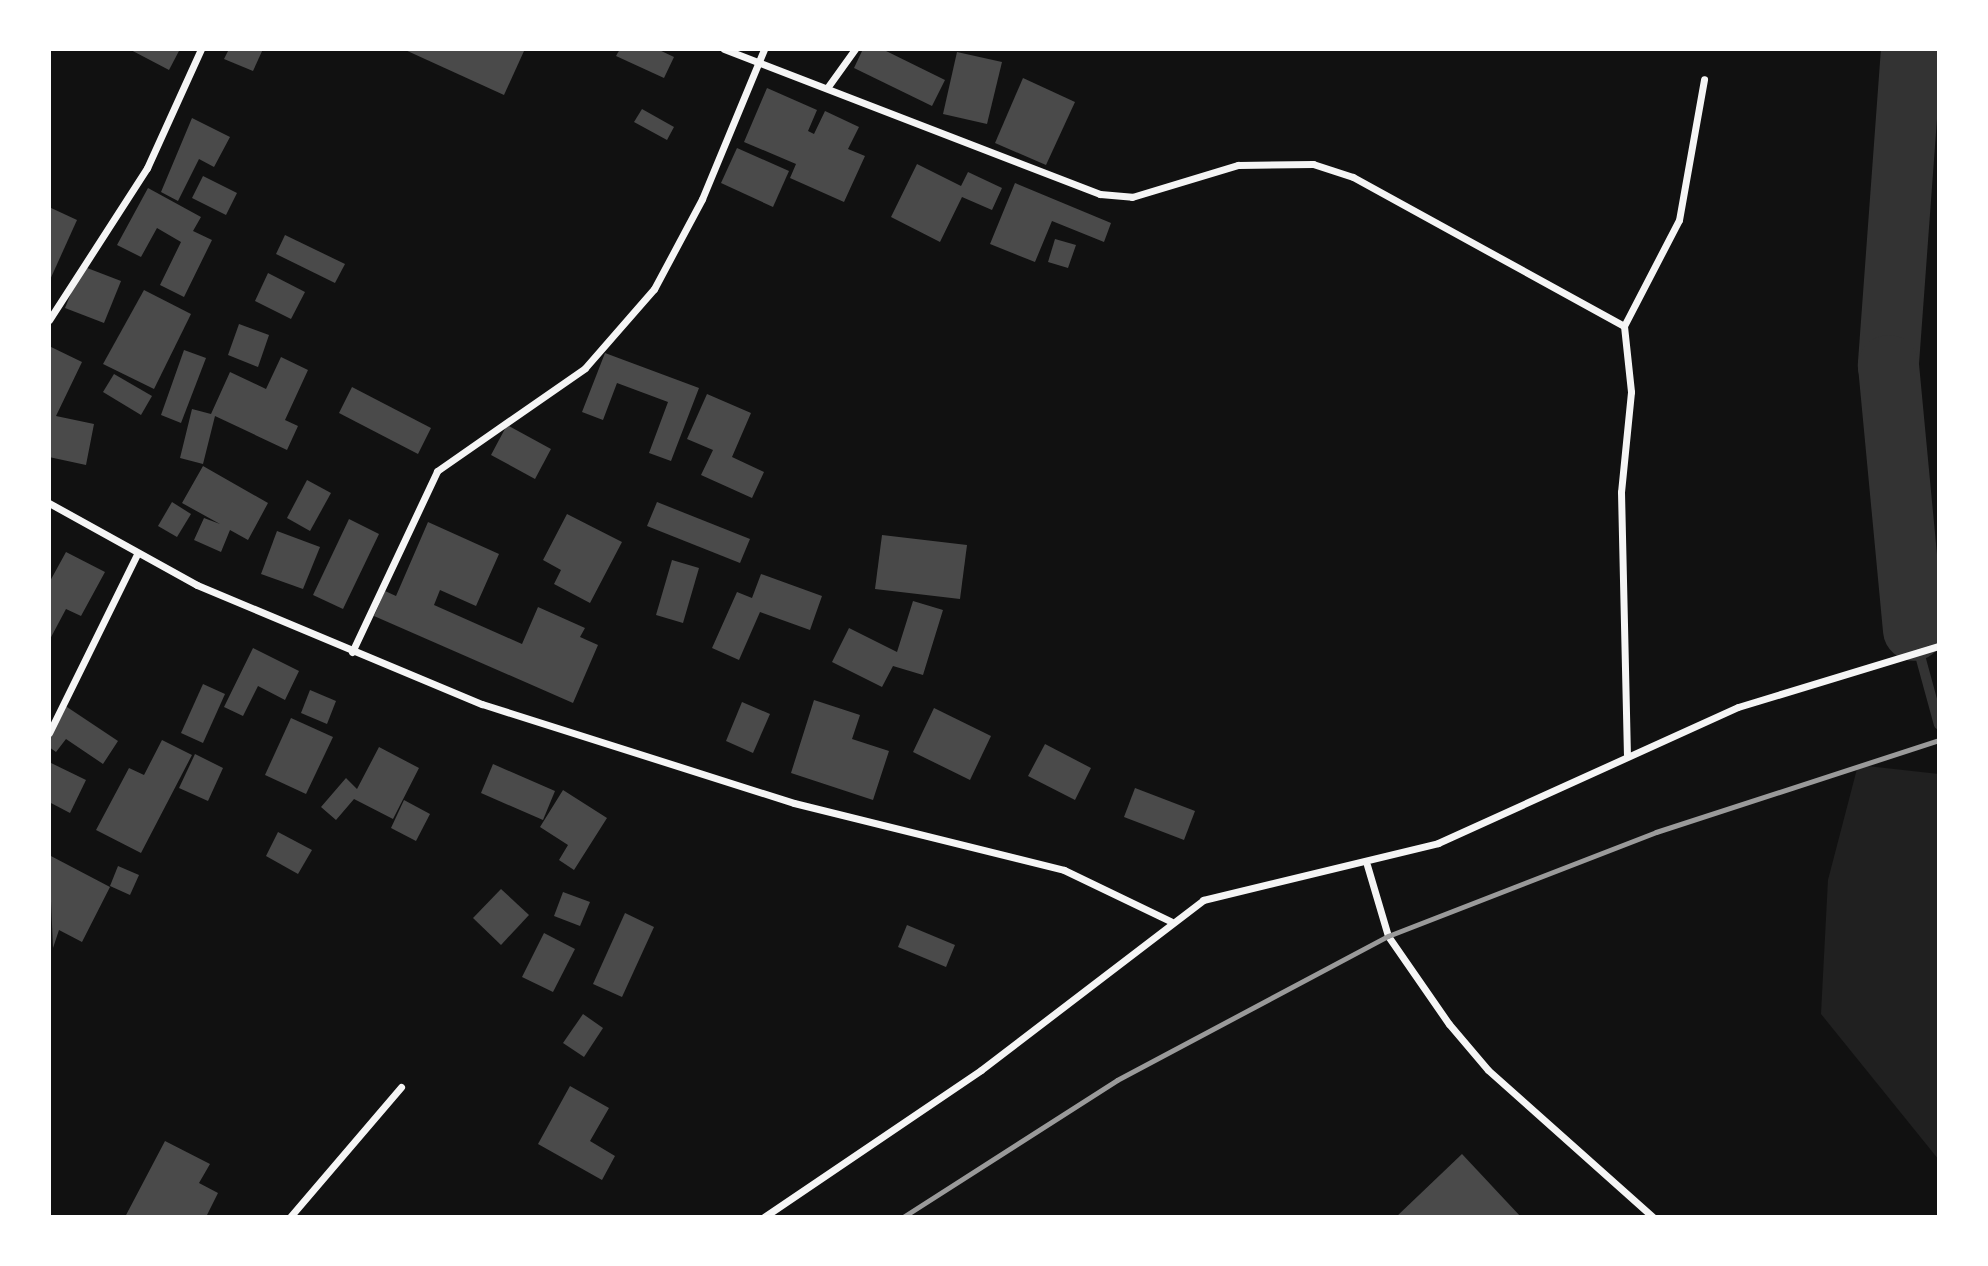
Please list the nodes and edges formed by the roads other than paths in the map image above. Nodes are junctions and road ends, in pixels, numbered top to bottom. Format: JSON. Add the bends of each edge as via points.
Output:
{"nodes":[{"id":1,"x":201,"y":49,"type":"edge"},
{"id":2,"x":724,"y":49,"type":"edge"},
{"id":3,"x":764,"y":49,"type":"edge"},
{"id":4,"x":855,"y":49,"type":"edge"},
{"id":5,"x":762,"y":64,"type":"junction"},
{"id":6,"x":1704,"y":79,"type":"dead end"},
{"id":7,"x":827,"y":88,"type":"junction"},
{"id":8,"x":49,"y":320,"type":"edge"},
{"id":9,"x":1624,"y":327,"type":"junction"},
{"id":10,"x":49,"y":503,"type":"edge"},
{"id":11,"x":137,"y":554,"type":"junction"},
{"id":12,"x":1939,"y":646,"type":"edge"},
{"id":13,"x":352,"y":652,"type":"junction"},
{"id":14,"x":49,"y":733,"type":"edge"},
{"id":15,"x":1628,"y":754,"type":"junction"},
{"id":16,"x":1367,"y":864,"type":"junction"},
{"id":17,"x":1170,"y":921,"type":"junction"},
{"id":18,"x":401,"y":1087,"type":"dead end"},
{"id":19,"x":290,"y":1217,"type":"edge"},
{"id":20,"x":764,"y":1217,"type":"edge"},
{"id":21,"x":1653,"y":1217,"type":"edge"}],
"edges":[{"from":1,"to":8,"type":"street","via":[[146,168]]},
{"from":2,"to":5,"type":"street"},
{"from":3,"to":5,"type":"street"},
{"from":4,"to":7,"type":"street"},
{"from":5,"to":7,"type":"street"},
{"from":5,"to":13,"type":"street","via":[[654,289],[585,368],[437,471]]},
{"from":6,"to":9,"type":"street","via":[[1679,220]]},
{"from":7,"to":9,"type":"street","via":[[1100,194],[1132,197],[1238,165],[1313,164],[1353,177]]},
{"from":9,"to":15,"type":"street","via":[[1631,392],[1621,492]]},
{"from":10,"to":11,"type":"street"},
{"from":11,"to":13,"type":"street"},
{"from":11,"to":14,"type":"street","via":[[82,655]]},
{"from":12,"to":15,"type":"street","via":[[1738,707]]},
{"from":13,"to":17,"type":"street","via":[[482,704],[794,803],[1065,870]]},
{"from":15,"to":16,"type":"street","via":[[1438,843]]},
{"from":16,"to":17,"type":"street","via":[[1246,886],[1203,900]]},
{"from":16,"to":21,"type":"street","via":[[1388,936],[1449,1024],[1499,1080]]},
{"from":17,"to":20,"type":"street","via":[[981,1070]]},
{"from":18,"to":19,"type":"street"}]}
